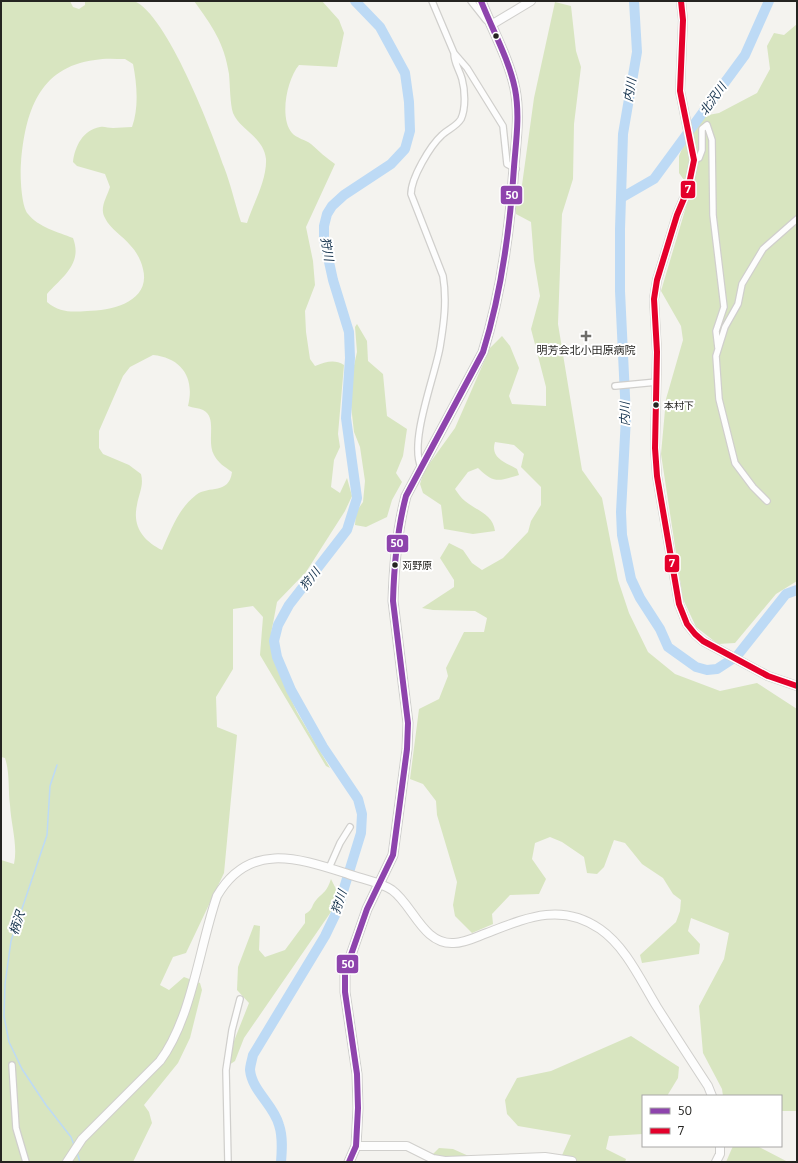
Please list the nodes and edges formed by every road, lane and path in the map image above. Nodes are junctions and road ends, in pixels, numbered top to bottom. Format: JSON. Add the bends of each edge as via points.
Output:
{"nodes":[{"id":1,"x":432,"y":1,"type":"edge"},
{"id":2,"x":471,"y":1,"type":"edge"},
{"id":3,"x":481,"y":1,"type":"edge"},
{"id":4,"x":532,"y":1,"type":"edge"},
{"id":5,"x":681,"y":1,"type":"edge"},
{"id":6,"x":491,"y":25,"type":"junction"},
{"id":7,"x":454,"y":53,"type":"junction"},
{"id":8,"x":694,"y":156,"type":"junction"},
{"id":9,"x":516,"y":169,"type":"junction"},
{"id":10,"x":797,"y":219,"type":"edge"},
{"id":11,"x":718,"y":349,"type":"junction"},
{"id":12,"x":657,"y":382,"type":"junction"},
{"id":13,"x":615,"y":386,"type":"dead end"},
{"id":14,"x":421,"y":467,"type":"junction"},
{"id":15,"x":767,"y":501,"type":"dead end"},
{"id":16,"x":797,"y":686,"type":"edge"},
{"id":17,"x":350,"y":827,"type":"dead end"},
{"id":18,"x":332,"y":869,"type":"junction"},
{"id":19,"x":380,"y":885,"type":"junction"},
{"id":20,"x":240,"y":999,"type":"dead end"},
{"id":21,"x":12,"y":1065,"type":"dead end"},
{"id":22,"x":712,"y":1095,"type":"edge"},
{"id":23,"x":356,"y":1146,"type":"junction"},
{"id":24,"x":720,"y":1147,"type":"edge"},
{"id":25,"x":67,"y":1161,"type":"edge"},
{"id":26,"x":572,"y":1161,"type":"dead end"},
{"id":27,"x":26,"y":1162,"type":"edge"},
{"id":28,"x":228,"y":1162,"type":"edge"},
{"id":29,"x":349,"y":1162,"type":"edge"},
{"id":30,"x":716,"y":1162,"type":"edge"}],
"edges":[{"from":1,"to":7,"type":"street"},
{"from":2,"to":6,"type":"street"},
{"from":3,"to":6,"type":"main road"},
{"from":4,"to":6,"type":"street"},
{"from":5,"to":8,"type":"street","via":[[683,20],[680,91]]},
{"from":6,"to":9,"type":"main road","via":[[514,87],[518,117]]},
{"from":7,"to":9,"type":"street","via":[[467,68],[503,126],[507,164]]},
{"from":7,"to":14,"type":"street","via":[[454,62],[464,89],[461,118],[454,128],[443,134],[416,172],[411,185],[411,194],[443,276],[445,288],[440,347],[420,428],[418,460]]},
{"from":8,"to":11,"type":"street","via":[[699,158],[701,154],[702,129],[707,125],[712,140],[713,215],[724,307],[716,331]]},
{"from":8,"to":12,"type":"street","via":[[688,189],[677,215],[657,280],[654,306]]},
{"from":9,"to":14,"type":"main road","via":[[508,233],[483,352]]},
{"from":10,"to":11,"type":"street","via":[[763,249],[742,284],[736,309],[728,319]]},
{"from":11,"to":15,"type":"street","via":[[716,367],[719,399],[735,463]]},
{"from":12,"to":13,"type":"street"},
{"from":12,"to":16,"type":"street","via":[[656,462],[683,616],[694,634],[750,667]]},
{"from":14,"to":19,"type":"main road","via":[[406,496],[402,512],[394,580],[394,607],[408,723],[408,749],[393,855]]},
{"from":17,"to":18,"type":"street","via":[[340,843]]},
{"from":18,"to":19,"type":"street"},
{"from":18,"to":25,"type":"street","via":[[284,858],[266,858],[252,862],[224,884],[217,896],[174,1040],[160,1061],[82,1139]]},
{"from":19,"to":22,"type":"street","via":[[401,897],[434,938],[453,944],[542,914],[569,915],[600,929],[615,942],[635,970]]},
{"from":19,"to":23,"type":"main road","via":[[345,972],[345,992],[357,1074]]},
{"from":20,"to":28,"type":"street","via":[[226,1070]]},
{"from":21,"to":27,"type":"street","via":[[16,1128]]},
{"from":23,"to":26,"type":"street","via":[[407,1146],[445,1161],[545,1157]]},
{"from":23,"to":29,"type":"main road"},
{"from":24,"to":30,"type":"street"}]}
